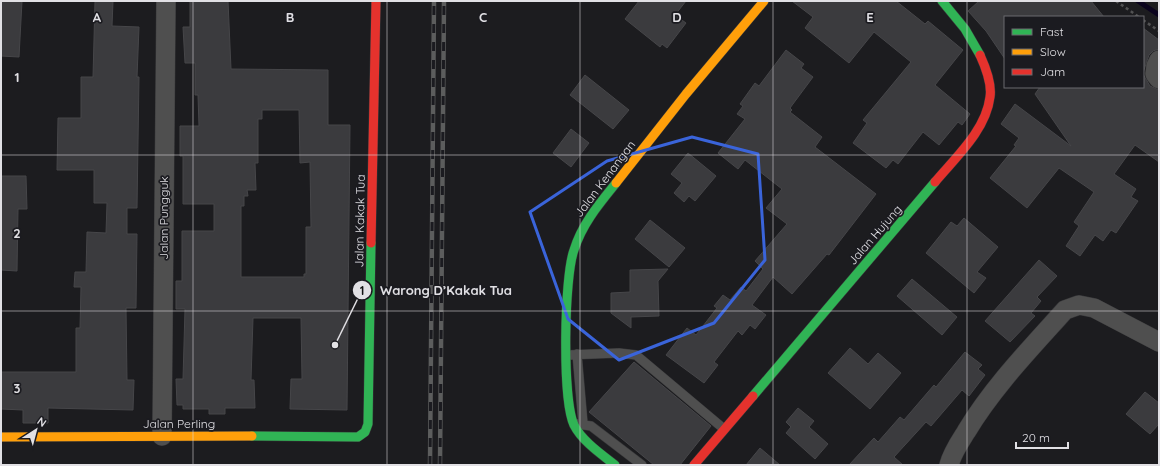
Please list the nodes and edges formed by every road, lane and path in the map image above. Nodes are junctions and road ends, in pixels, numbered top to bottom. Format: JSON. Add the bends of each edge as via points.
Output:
{"nodes":[{"id":1,"x":166,"y":1,"type":"edge"},
{"id":2,"x":376,"y":1,"type":"edge"},
{"id":3,"x":764,"y":1,"type":"edge"},
{"id":4,"x":942,"y":1,"type":"edge"},
{"id":5,"x":1116,"y":1,"type":"edge"},
{"id":6,"x":1138,"y":16,"type":"edge"},
{"id":7,"x":1144,"y":21,"type":"edge"},
{"id":8,"x":1159,"y":31,"type":"edge"},
{"id":9,"x":1159,"y":60,"type":"edge"},
{"id":10,"x":1159,"y":79,"type":"edge"},
{"id":11,"x":1159,"y":342,"type":"edge"},
{"id":12,"x":567,"y":354,"type":"junction"},
{"id":13,"x":577,"y":354,"type":"junction"},
{"id":14,"x":579,"y":424,"type":"junction"},
{"id":15,"x":724,"y":428,"type":"junction"},
{"id":16,"x":162,"y":436,"type":"junction"},
{"id":17,"x":1,"y":437,"type":"edge"},
{"id":18,"x":358,"y":437,"type":"joint"},
{"id":19,"x":615,"y":465,"type":"edge"},
{"id":20,"x":642,"y":465,"type":"edge"},
{"id":21,"x":694,"y":465,"type":"edge"},
{"id":22,"x":950,"y":465,"type":"edge"}],
"edges":[{"from":1,"to":16,"type":"street","name":"Jalan Pungguk"},
{"from":2,"to":18,"type":"street","name":"Jalan Kakak Tua","via":[[368,424],[365,432]]},
{"from":3,"to":12,"type":"street","name":"Jalan Kenangan","via":[[686,94],[589,217],[580,233],[571,260]]},
{"from":4,"to":15,"type":"street","name":"Jalan Hujung","via":[[977,47],[991,96],[985,114],[973,137]]},
{"from":5,"to":6,"type":"path"},
{"from":7,"to":8,"type":"path"},
{"from":9,"to":10,"type":"street","via":[[1155,74]]},
{"from":11,"to":22,"type":"street","via":[[1094,308],[1079,305],[1065,310],[996,388],[963,437]]},
{"from":12,"to":13,"type":"lane"},
{"from":12,"to":14,"type":"street","name":"Jalan Kenangan","via":[[570,409]]},
{"from":13,"to":14,"type":"lane"},
{"from":13,"to":15,"type":"lane","via":[[636,355]]},
{"from":14,"to":19,"type":"street","name":"Jalan Kenangan","via":[[585,438]]},
{"from":14,"to":20,"type":"lane","via":[[590,426]]},
{"from":15,"to":21,"type":"street","name":"Jalan Hujung"},
{"from":16,"to":17,"type":"street","name":"Jalan Perling"},
{"from":16,"to":18,"type":"street","name":"Jalan Perling"}]}
